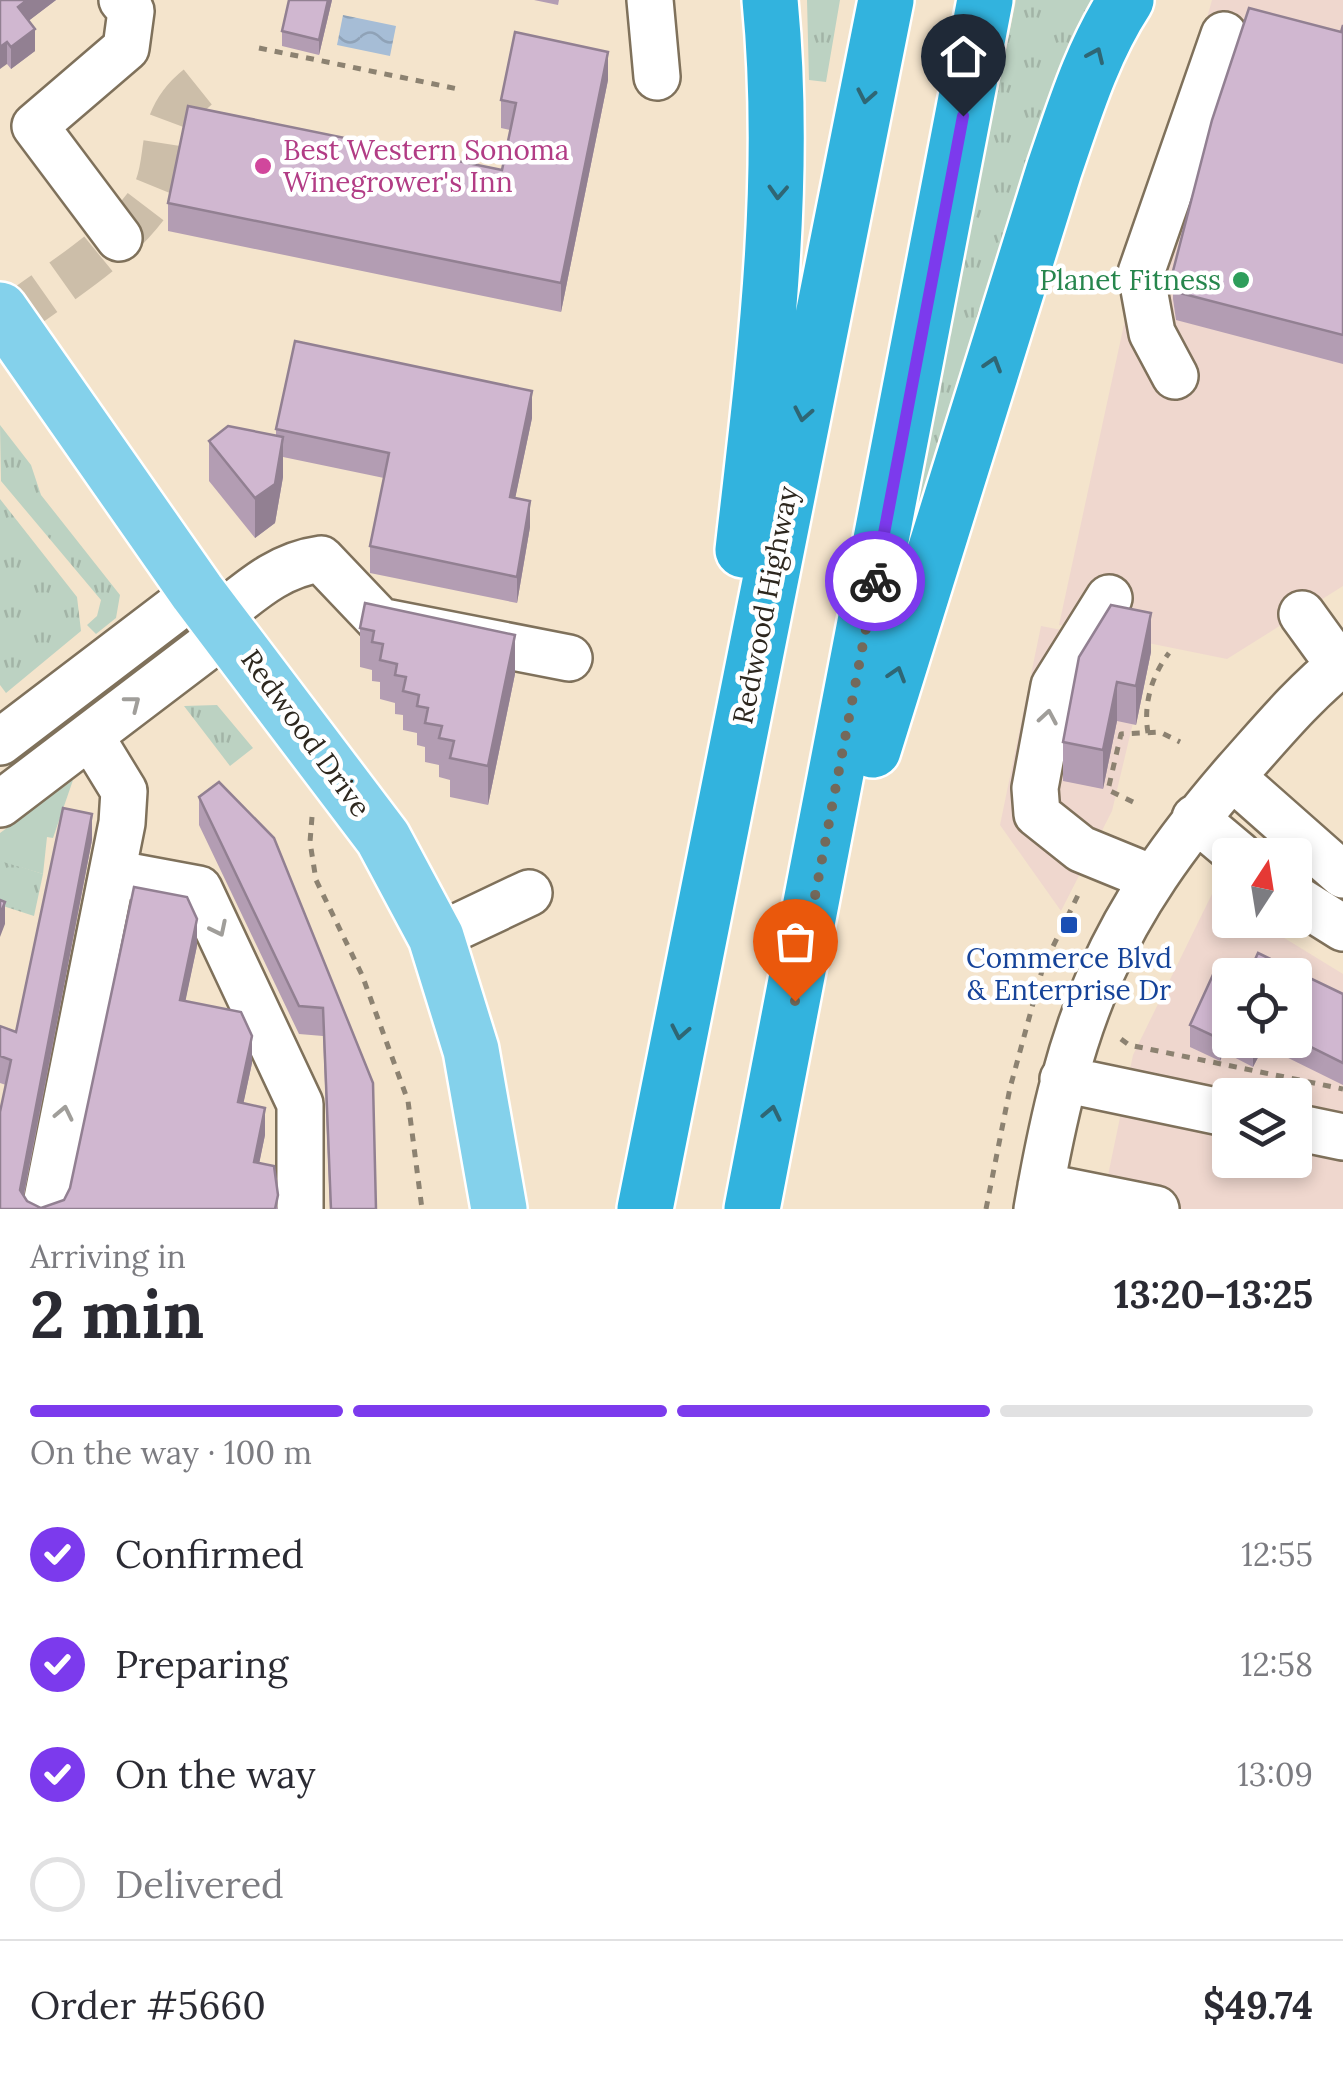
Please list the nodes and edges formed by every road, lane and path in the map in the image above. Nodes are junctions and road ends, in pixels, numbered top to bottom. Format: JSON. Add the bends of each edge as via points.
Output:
{"nodes":[{"id":1,"x":122,"y":0,"type":"edge"},
{"id":2,"x":650,"y":0,"type":"edge"},
{"id":3,"x":770,"y":0,"type":"edge"},
{"id":4,"x":886,"y":0,"type":"edge"},
{"id":5,"x":985,"y":0,"type":"edge"},
{"id":6,"x":1126,"y":0,"type":"edge"},
{"id":7,"x":1224,"y":35,"type":"dead end"},
{"id":8,"x":259,"y":48,"type":"dead end"},
{"id":9,"x":658,"y":76,"type":"dead end"},
{"id":10,"x":458,"y":89,"type":"dead end"},
{"id":11,"x":119,"y":238,"type":"dead end"},
{"id":12,"x":0,"y":310,"type":"edge"},
{"id":13,"x":1174,"y":376,"type":"dead end"},
{"id":14,"x":1109,"y":598,"type":"dead end"},
{"id":15,"x":215,"y":613,"type":"junction"},
{"id":16,"x":1302,"y":614,"type":"dead end"},
{"id":17,"x":1169,"y":653,"type":"dead end"},
{"id":18,"x":568,"y":658,"type":"dead end"},
{"id":19,"x":1341,"y":663,"type":"edge"},
{"id":20,"x":1148,"y":732,"type":"junction"},
{"id":21,"x":90,"y":736,"type":"junction"},
{"id":22,"x":0,"y":742,"type":"edge"},
{"id":23,"x":1180,"y":742,"type":"dead end"},
{"id":24,"x":1232,"y":776,"type":"junction"},
{"id":25,"x":300,"y":802,"type":"dead end"},
{"id":26,"x":1134,"y":802,"type":"dead end"},
{"id":27,"x":0,"y":804,"type":"edge"},
{"id":28,"x":1195,"y":818,"type":"junction"},
{"id":29,"x":1219,"y":838,"type":"edge"},
{"id":30,"x":1098,"y":856,"type":"junction"},
{"id":31,"x":113,"y":873,"type":"junction"},
{"id":32,"x":1342,"y":873,"type":"edge"},
{"id":33,"x":1152,"y":878,"type":"junction"},
{"id":34,"x":529,"y":893,"type":"dead end"},
{"id":35,"x":1312,"y":909,"type":"edge"},
{"id":36,"x":1343,"y":928,"type":"edge"},
{"id":37,"x":699,"y":936,"type":"junction"},
{"id":38,"x":436,"y":938,"type":"junction"},
{"id":39,"x":795,"y":1001,"type":"junction"},
{"id":40,"x":1120,"y":1039,"type":"dead end"},
{"id":41,"x":1063,"y":1079,"type":"junction"},
{"id":42,"x":1343,"y":1089,"type":"edge"},
{"id":43,"x":1212,"y":1110,"type":"edge"},
{"id":44,"x":1312,"y":1131,"type":"edge"},
{"id":45,"x":1343,"y":1137,"type":"edge"},
{"id":46,"x":1039,"y":1198,"type":"edge"},
{"id":47,"x":45,"y":1209,"type":"edge"},
{"id":48,"x":300,"y":1209,"type":"edge"},
{"id":49,"x":422,"y":1209,"type":"edge"},
{"id":50,"x":499,"y":1209,"type":"edge"},
{"id":51,"x":645,"y":1209,"type":"edge"},
{"id":52,"x":752,"y":1209,"type":"edge"},
{"id":53,"x":986,"y":1209,"type":"edge"},
{"id":54,"x":1156,"y":1209,"type":"edge"}],
"edges":[{"from":1,"to":11,"type":"street","via":[[132,12],[126,48],[35,126]]},
{"from":2,"to":9,"type":"street"},
{"from":3,"to":37,"type":"highway","one_way":true,"via":[[780,164],[774,277]]},
{"from":4,"to":37,"type":"highway","name":"Redwood Highway","one_way":true},
{"from":5,"to":39,"type":"highway"},
{"from":39,"to":6,"type":"highway","one_way":true,"via":[[1059,154],[1089,72]]},
{"from":7,"to":13,"type":"street","via":[[1141,273],[1152,334]]},
{"from":8,"to":10,"type":"path"},
{"from":12,"to":15,"type":"main road","name":"Redwood Drive"},
{"from":30,"to":14,"type":"street","one_way":true,"via":[[1037,814],[1035,788],[1054,686]]},
{"from":15,"to":18,"type":"street","via":[[272,574],[321,559],[380,622]]},
{"from":21,"to":15,"type":"street","one_way":true},
{"from":15,"to":22,"type":"street"},
{"from":15,"to":38,"type":"main road","name":"Redwood Drive","via":[[383,838]]},
{"from":16,"to":19,"type":"street"},
{"from":17,"to":20,"type":"path","via":[[1152,675]]},
{"from":19,"to":24,"type":"street","via":[[1308,690]]},
{"from":20,"to":23,"type":"path"},
{"from":20,"to":26,"type":"path","via":[[1121,734],[1108,790]]},
{"from":21,"to":27,"type":"street"},
{"from":21,"to":31,"type":"street","via":[[124,791]]},
{"from":24,"to":28,"type":"street"},
{"from":24,"to":32,"type":"street"},
{"from":25,"to":49,"type":"path","via":[[312,817],[316,880],[362,975],[408,1101]]},
{"from":28,"to":29,"type":"street"},
{"from":28,"to":33,"type":"street"},
{"from":30,"to":33,"type":"street"},
{"from":30,"to":53,"type":"path","via":[[1043,967]]},
{"from":47,"to":31,"type":"street","one_way":true},
{"from":31,"to":48,"type":"street","one_way":true,"via":[[199,888],[300,1104]]},
{"from":33,"to":41,"type":"street","via":[[1098,976]]},
{"from":34,"to":38,"type":"street"},
{"from":35,"to":36,"type":"street"},
{"from":37,"to":51,"type":"highway","name":"Redwood Highway","one_way":true},
{"from":38,"to":50,"type":"main road","name":"Redwood Drive","via":[[471,1050]]},
{"from":52,"to":39,"type":"highway","one_way":true},
{"from":40,"to":42,"type":"path"},
{"from":41,"to":43,"type":"street"},
{"from":41,"to":46,"type":"street"},
{"from":44,"to":45,"type":"street"},
{"from":46,"to":54,"type":"street"}]}
